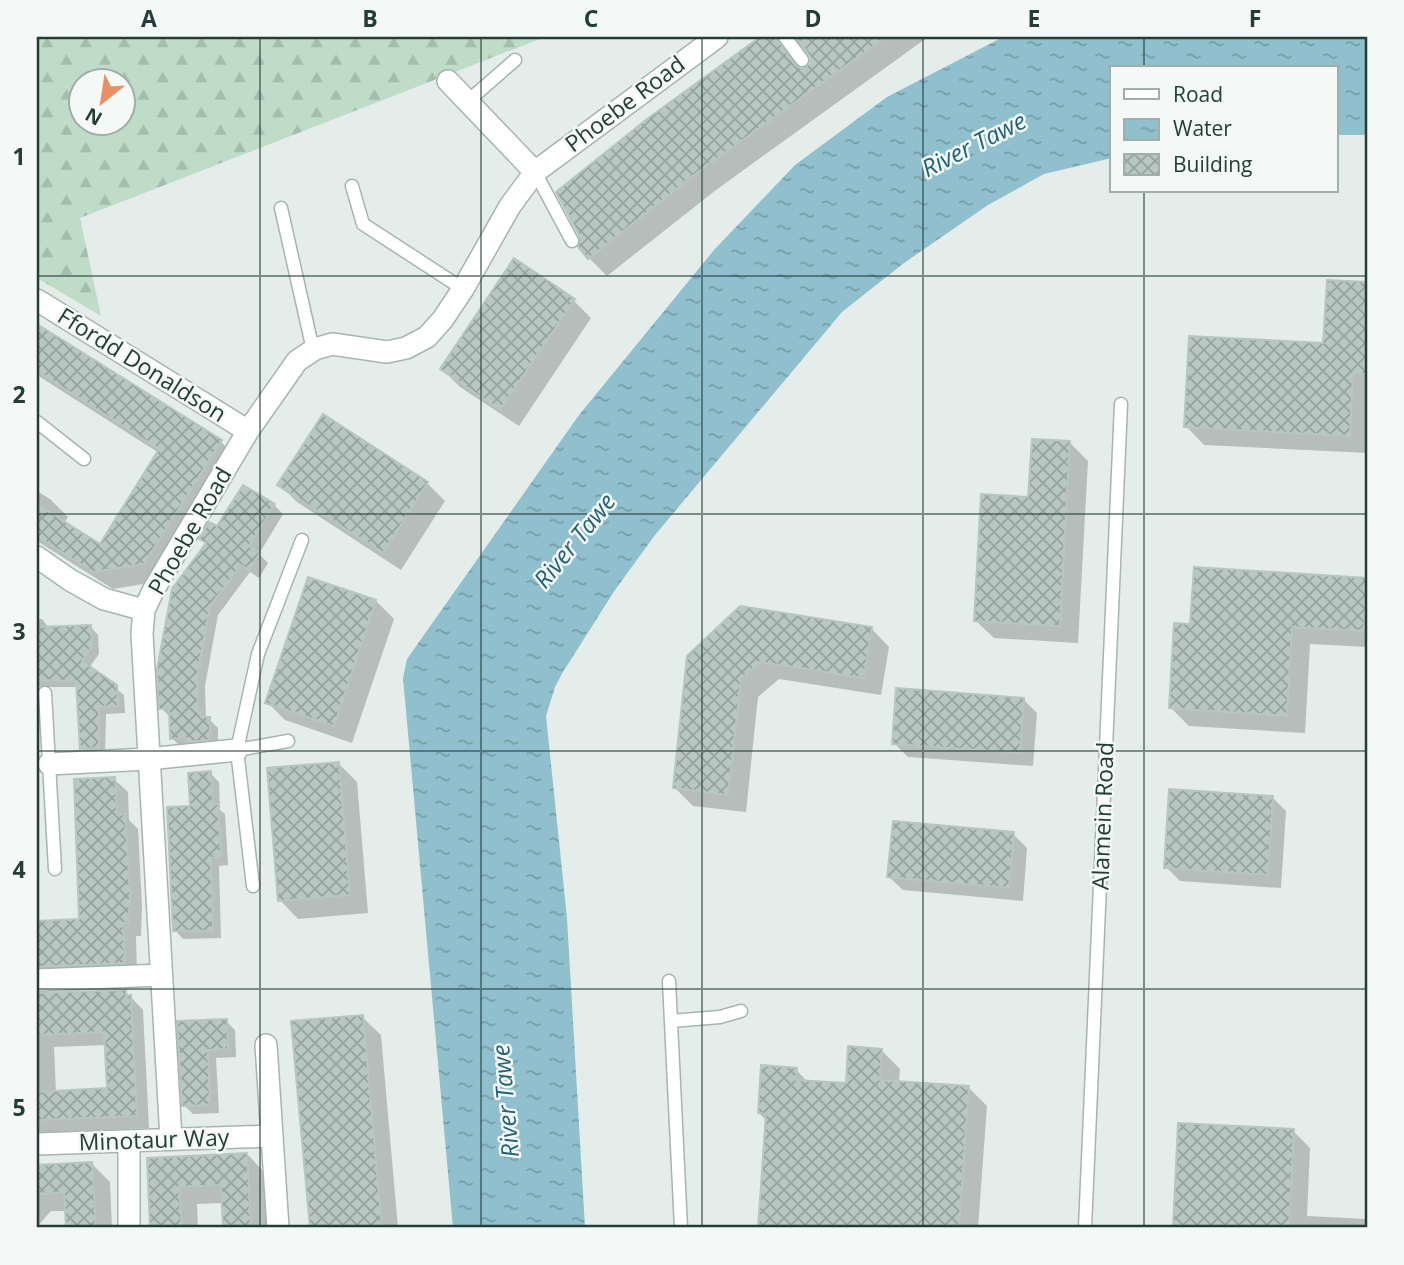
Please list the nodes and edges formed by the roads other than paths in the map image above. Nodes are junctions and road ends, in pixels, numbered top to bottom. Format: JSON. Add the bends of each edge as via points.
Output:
{"nodes":[{"id":1,"x":717,"y":37,"type":"edge"},
{"id":2,"x":785,"y":37,"type":"edge"},
{"id":3,"x":515,"y":60,"type":"dead end"},
{"id":4,"x":802,"y":60,"type":"dead end"},
{"id":5,"x":448,"y":81,"type":"dead end"},
{"id":6,"x":467,"y":102,"type":"junction"},
{"id":7,"x":535,"y":172,"type":"junction"},
{"id":8,"x":352,"y":186,"type":"dead end"},
{"id":9,"x":281,"y":208,"type":"dead end"},
{"id":10,"x":572,"y":241,"type":"dead end"},
{"id":11,"x":463,"y":289,"type":"junction"},
{"id":12,"x":37,"y":300,"type":"edge"},
{"id":13,"x":313,"y":350,"type":"junction"},
{"id":14,"x":1121,"y":404,"type":"dead end"},
{"id":15,"x":37,"y":422,"type":"edge"},
{"id":16,"x":248,"y":431,"type":"junction"},
{"id":17,"x":84,"y":459,"type":"dead end"},
{"id":18,"x":302,"y":540,"type":"dead end"},
{"id":19,"x":37,"y":557,"type":"edge"},
{"id":20,"x":144,"y":610,"type":"junction"},
{"id":21,"x":45,"y":693,"type":"dead end"},
{"id":22,"x":288,"y":741,"type":"dead end"},
{"id":23,"x":237,"y":750,"type":"junction"},
{"id":24,"x":148,"y":759,"type":"junction"},
{"id":25,"x":49,"y":764,"type":"junction"},
{"id":26,"x":54,"y":869,"type":"dead end"},
{"id":27,"x":253,"y":886,"type":"dead end"},
{"id":28,"x":161,"y":975,"type":"junction"},
{"id":29,"x":37,"y":981,"type":"edge"},
{"id":30,"x":669,"y":981,"type":"dead end"},
{"id":31,"x":741,"y":1011,"type":"dead end"},
{"id":32,"x":671,"y":1021,"type":"junction"},
{"id":33,"x":266,"y":1045,"type":"dead end"},
{"id":34,"x":272,"y":1136,"type":"junction"},
{"id":35,"x":171,"y":1139,"type":"junction"},
{"id":36,"x":130,"y":1141,"type":"junction"},
{"id":37,"x":37,"y":1144,"type":"edge"},
{"id":38,"x":129,"y":1228,"type":"edge"},
{"id":39,"x":278,"y":1228,"type":"edge"},
{"id":40,"x":681,"y":1228,"type":"edge"},
{"id":41,"x":1085,"y":1228,"type":"edge"}],
"edges":[{"from":1,"to":7,"type":"street","name":"Phoebe Road"},
{"from":2,"to":4,"type":"lane"},
{"from":3,"to":6,"type":"lane"},
{"from":5,"to":6,"type":"street"},
{"from":6,"to":7,"type":"street"},
{"from":7,"to":10,"type":"lane"},
{"from":7,"to":11,"type":"street","name":"Phoebe Road"},
{"from":8,"to":11,"type":"lane","via":[[363,224]]},
{"from":9,"to":13,"type":"lane"},
{"from":11,"to":13,"type":"street","name":"Phoebe Road","via":[[427,337],[406,348],[387,352],[332,344]]},
{"from":12,"to":16,"type":"street","name":"Ffordd Donaldson"},
{"from":13,"to":16,"type":"street","name":"Phoebe Road","via":[[297,361]]},
{"from":14,"to":41,"type":"lane","name":"Alamein Road"},
{"from":15,"to":17,"type":"lane"},
{"from":16,"to":20,"type":"street","name":"Phoebe Road"},
{"from":18,"to":23,"type":"lane","via":[[258,654]]},
{"from":19,"to":20,"type":"street","via":[[104,599]]},
{"from":20,"to":24,"type":"street","name":"Phoebe Road"},
{"from":21,"to":25,"type":"lane"},
{"from":22,"to":23,"type":"lane"},
{"from":23,"to":24,"type":"street"},
{"from":23,"to":27,"type":"lane"},
{"from":24,"to":25,"type":"street"},
{"from":24,"to":28,"type":"street","name":"Phoebe Road"},
{"from":25,"to":26,"type":"lane"},
{"from":28,"to":29,"type":"street"},
{"from":28,"to":35,"type":"street","name":"Phoebe Road"},
{"from":30,"to":32,"type":"lane"},
{"from":31,"to":32,"type":"lane"},
{"from":32,"to":40,"type":"lane"},
{"from":33,"to":34,"type":"street"},
{"from":34,"to":35,"type":"street","name":"Minotaur Way"},
{"from":34,"to":39,"type":"street"},
{"from":35,"to":36,"type":"street","name":"Minotaur Way"},
{"from":36,"to":37,"type":"street","name":"Minotaur Way"},
{"from":36,"to":38,"type":"street"}]}
